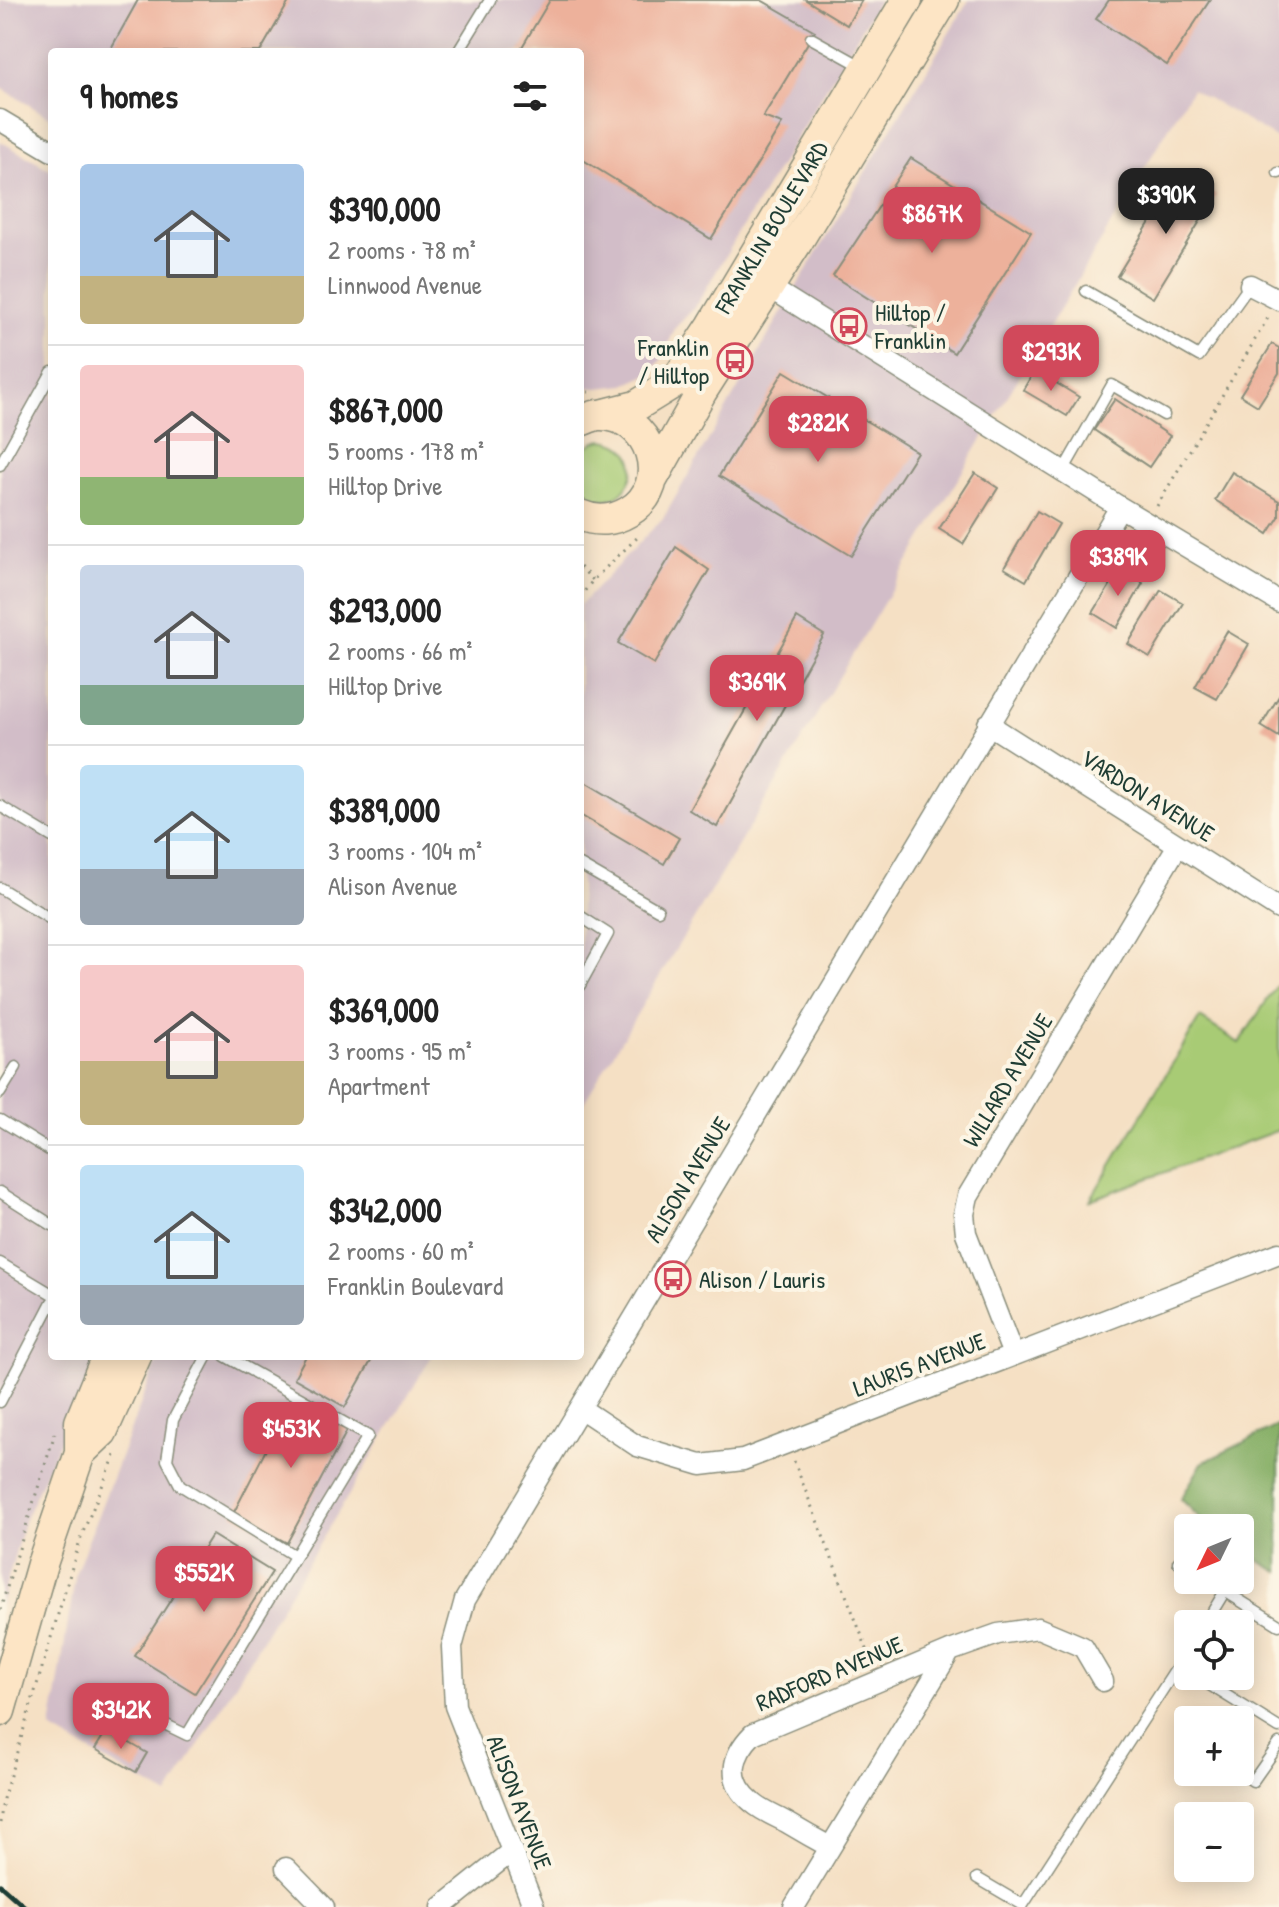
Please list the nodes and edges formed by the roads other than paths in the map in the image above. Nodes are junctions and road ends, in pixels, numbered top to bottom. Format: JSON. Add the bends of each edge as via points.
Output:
{"nodes":[{"id":1,"x":490,"y":0,"type":"edge"},
{"id":2,"x":907,"y":0,"type":"edge"},
{"id":3,"x":944,"y":0,"type":"edge"},
{"id":4,"x":811,"y":38,"type":"dead end"},
{"id":5,"x":460,"y":48,"type":"edge"},
{"id":6,"x":866,"y":69,"type":"junction"},
{"id":7,"x":0,"y":120,"type":"edge"},
{"id":8,"x":48,"y":149,"type":"edge"},
{"id":9,"x":1250,"y":285,"type":"joint"},
{"id":10,"x":769,"y":287,"type":"junction"},
{"id":11,"x":1086,"y":291,"type":"dead end"},
{"id":12,"x":1279,"y":300,"type":"edge"},
{"id":13,"x":48,"y":379,"type":"edge"},
{"id":14,"x":1164,"y":415,"type":"dead end"},
{"id":15,"x":589,"y":416,"type":"edge"},
{"id":16,"x":0,"y":465,"type":"edge"},
{"id":17,"x":1063,"y":471,"type":"junction"},
{"id":18,"x":652,"y":480,"type":"junction"},
{"id":19,"x":1120,"y":507,"type":"junction"},
{"id":20,"x":588,"y":524,"type":"edge"},
{"id":21,"x":1279,"y":602,"type":"edge"},
{"id":22,"x":988,"y":724,"type":"junction"},
{"id":23,"x":0,"y":806,"type":"edge"},
{"id":24,"x":48,"y":835,"type":"edge"},
{"id":25,"x":1178,"y":845,"type":"junction"},
{"id":26,"x":584,"y":867,"type":"edge"},
{"id":27,"x":0,"y":888,"type":"edge"},
{"id":28,"x":1279,"y":909,"type":"edge"},
{"id":29,"x":658,"y":910,"type":"dead end"},
{"id":30,"x":48,"y":918,"type":"edge"},
{"id":31,"x":584,"y":919,"type":"edge"},
{"id":32,"x":584,"y":978,"type":"edge"},
{"id":33,"x":16,"y":1067,"type":"dead end"},
{"id":34,"x":0,"y":1093,"type":"edge"},
{"id":35,"x":0,"y":1120,"type":"edge"},
{"id":36,"x":48,"y":1150,"type":"edge"},
{"id":37,"x":0,"y":1192,"type":"edge"},
{"id":38,"x":48,"y":1222,"type":"edge"},
{"id":39,"x":1279,"y":1253,"type":"edge"},
{"id":40,"x":0,"y":1263,"type":"edge"},
{"id":41,"x":48,"y":1292,"type":"edge"},
{"id":42,"x":48,"y":1310,"type":"edge"},
{"id":43,"x":1013,"y":1355,"type":"junction"},
{"id":44,"x":105,"y":1360,"type":"edge"},
{"id":45,"x":134,"y":1360,"type":"edge"},
{"id":46,"x":205,"y":1360,"type":"edge"},
{"id":47,"x":232,"y":1360,"type":"edge"},
{"id":48,"x":0,"y":1402,"type":"edge"},
{"id":49,"x":580,"y":1408,"type":"junction"},
{"id":50,"x":80,"y":1453,"type":"junction"},
{"id":51,"x":295,"y":1556,"type":"junction"},
{"id":52,"x":1230,"y":1594,"type":"edge"},
{"id":53,"x":1279,"y":1625,"type":"edge"},
{"id":54,"x":950,"y":1651,"type":"junction"},
{"id":55,"x":1103,"y":1681,"type":"dead end"},
{"id":56,"x":1174,"y":1682,"type":"edge"},
{"id":57,"x":1218,"y":1690,"type":"edge"},
{"id":58,"x":111,"y":1698,"type":"dead end"},
{"id":59,"x":0,"y":1711,"type":"edge"},
{"id":60,"x":1279,"y":1728,"type":"edge"},
{"id":61,"x":1279,"y":1744,"type":"edge"},
{"id":62,"x":1254,"y":1780,"type":"edge"},
{"id":63,"x":830,"y":1847,"type":"junction"},
{"id":64,"x":512,"y":1851,"type":"junction"},
{"id":65,"x":286,"y":1868,"type":"dead end"},
{"id":66,"x":977,"y":1878,"type":"dead end"},
{"id":67,"x":324,"y":1907,"type":"edge"},
{"id":68,"x":442,"y":1907,"type":"edge"},
{"id":69,"x":534,"y":1907,"type":"edge"},
{"id":70,"x":794,"y":1907,"type":"edge"}],
"edges":[{"from":1,"to":5,"type":"lane"},
{"from":2,"to":6,"type":"main road","name":"FRANKLIN BOULEVARD"},
{"from":3,"to":10,"type":"main road","name":"FRANKLIN BOULEVARD"},
{"from":4,"to":6,"type":"lane"},
{"from":6,"to":15,"type":"main road","name":"FRANKLIN BOULEVARD","via":[[675,382],[636,406]]},
{"from":7,"to":8,"type":"street"},
{"from":9,"to":11,"type":"lane","via":[[1199,356]]},
{"from":9,"to":12,"type":"street"},
{"from":10,"to":17,"type":"street"},
{"from":10,"to":18,"type":"main road","name":"FRANKLIN BOULEVARD"},
{"from":13,"to":16,"type":"lane"},
{"from":14,"to":17,"type":"lane","via":[[1112,385]]},
{"from":15,"to":18,"type":"main road","via":[[628,423],[641,434],[653,464]]},
{"from":17,"to":19,"type":"street"},
{"from":18,"to":20,"type":"main road","name":"FRANKLIN BOULEVARD","via":[[635,508]]},
{"from":19,"to":21,"type":"street"},
{"from":19,"to":22,"type":"street","name":"ALISON AVENUE"},
{"from":22,"to":25,"type":"street","name":"VARDON AVENUE"},
{"from":22,"to":49,"type":"street","name":"ALISON AVENUE"},
{"from":23,"to":24,"type":"lane"},
{"from":25,"to":28,"type":"street","name":"VARDON AVENUE"},
{"from":25,"to":43,"type":"street","name":"WILLARD AVENUE","via":[[968,1196],[966,1233]]},
{"from":26,"to":29,"type":"lane"},
{"from":27,"to":30,"type":"lane"},
{"from":31,"to":32,"type":"lane","via":[[608,934]]},
{"from":33,"to":34,"type":"lane"},
{"from":35,"to":36,"type":"lane"},
{"from":37,"to":38,"type":"lane"},
{"from":39,"to":43,"type":"street","name":"LAURIS AVENUE"},
{"from":40,"to":41,"type":"lane"},
{"from":42,"to":48,"type":"lane"},
{"from":43,"to":49,"type":"street","name":"LAURIS AVENUE","via":[[743,1460],[701,1465],[637,1446]]},
{"from":44,"to":50,"type":"main road","via":[[80,1422]]},
{"from":45,"to":50,"type":"main road","via":[[102,1432]]},
{"from":46,"to":51,"type":"lane","via":[[173,1420],[167,1460],[180,1485]]},
{"from":47,"to":51,"type":"lane","via":[[368,1436]]},
{"from":49,"to":64,"type":"street","name":"ALISON AVENUE","via":[[465,1600],[452,1647],[455,1706]]},
{"from":50,"to":59,"type":"main road"},
{"from":51,"to":58,"type":"lane","via":[[187,1735]]},
{"from":52,"to":53,"type":"lane"},
{"from":54,"to":55,"type":"street","name":"RADFORD AVENUE","via":[[998,1634],[1038,1628],[1083,1647]]},
{"from":54,"to":63,"type":"street","name":"RADFORD AVENUE"},
{"from":54,"to":63,"type":"street","name":"RADFORD AVENUE","via":[[753,1734],[741,1745],[735,1778],[753,1804]]},
{"from":56,"to":66,"type":"lane","via":[[1023,1905]]},
{"from":57,"to":60,"type":"lane"},
{"from":61,"to":62,"type":"lane"},
{"from":63,"to":70,"type":"street","name":"RADFORD AVENUE"},
{"from":64,"to":68,"type":"street"},
{"from":64,"to":69,"type":"street","name":"ALISON AVENUE"},
{"from":65,"to":67,"type":"street"}]}
